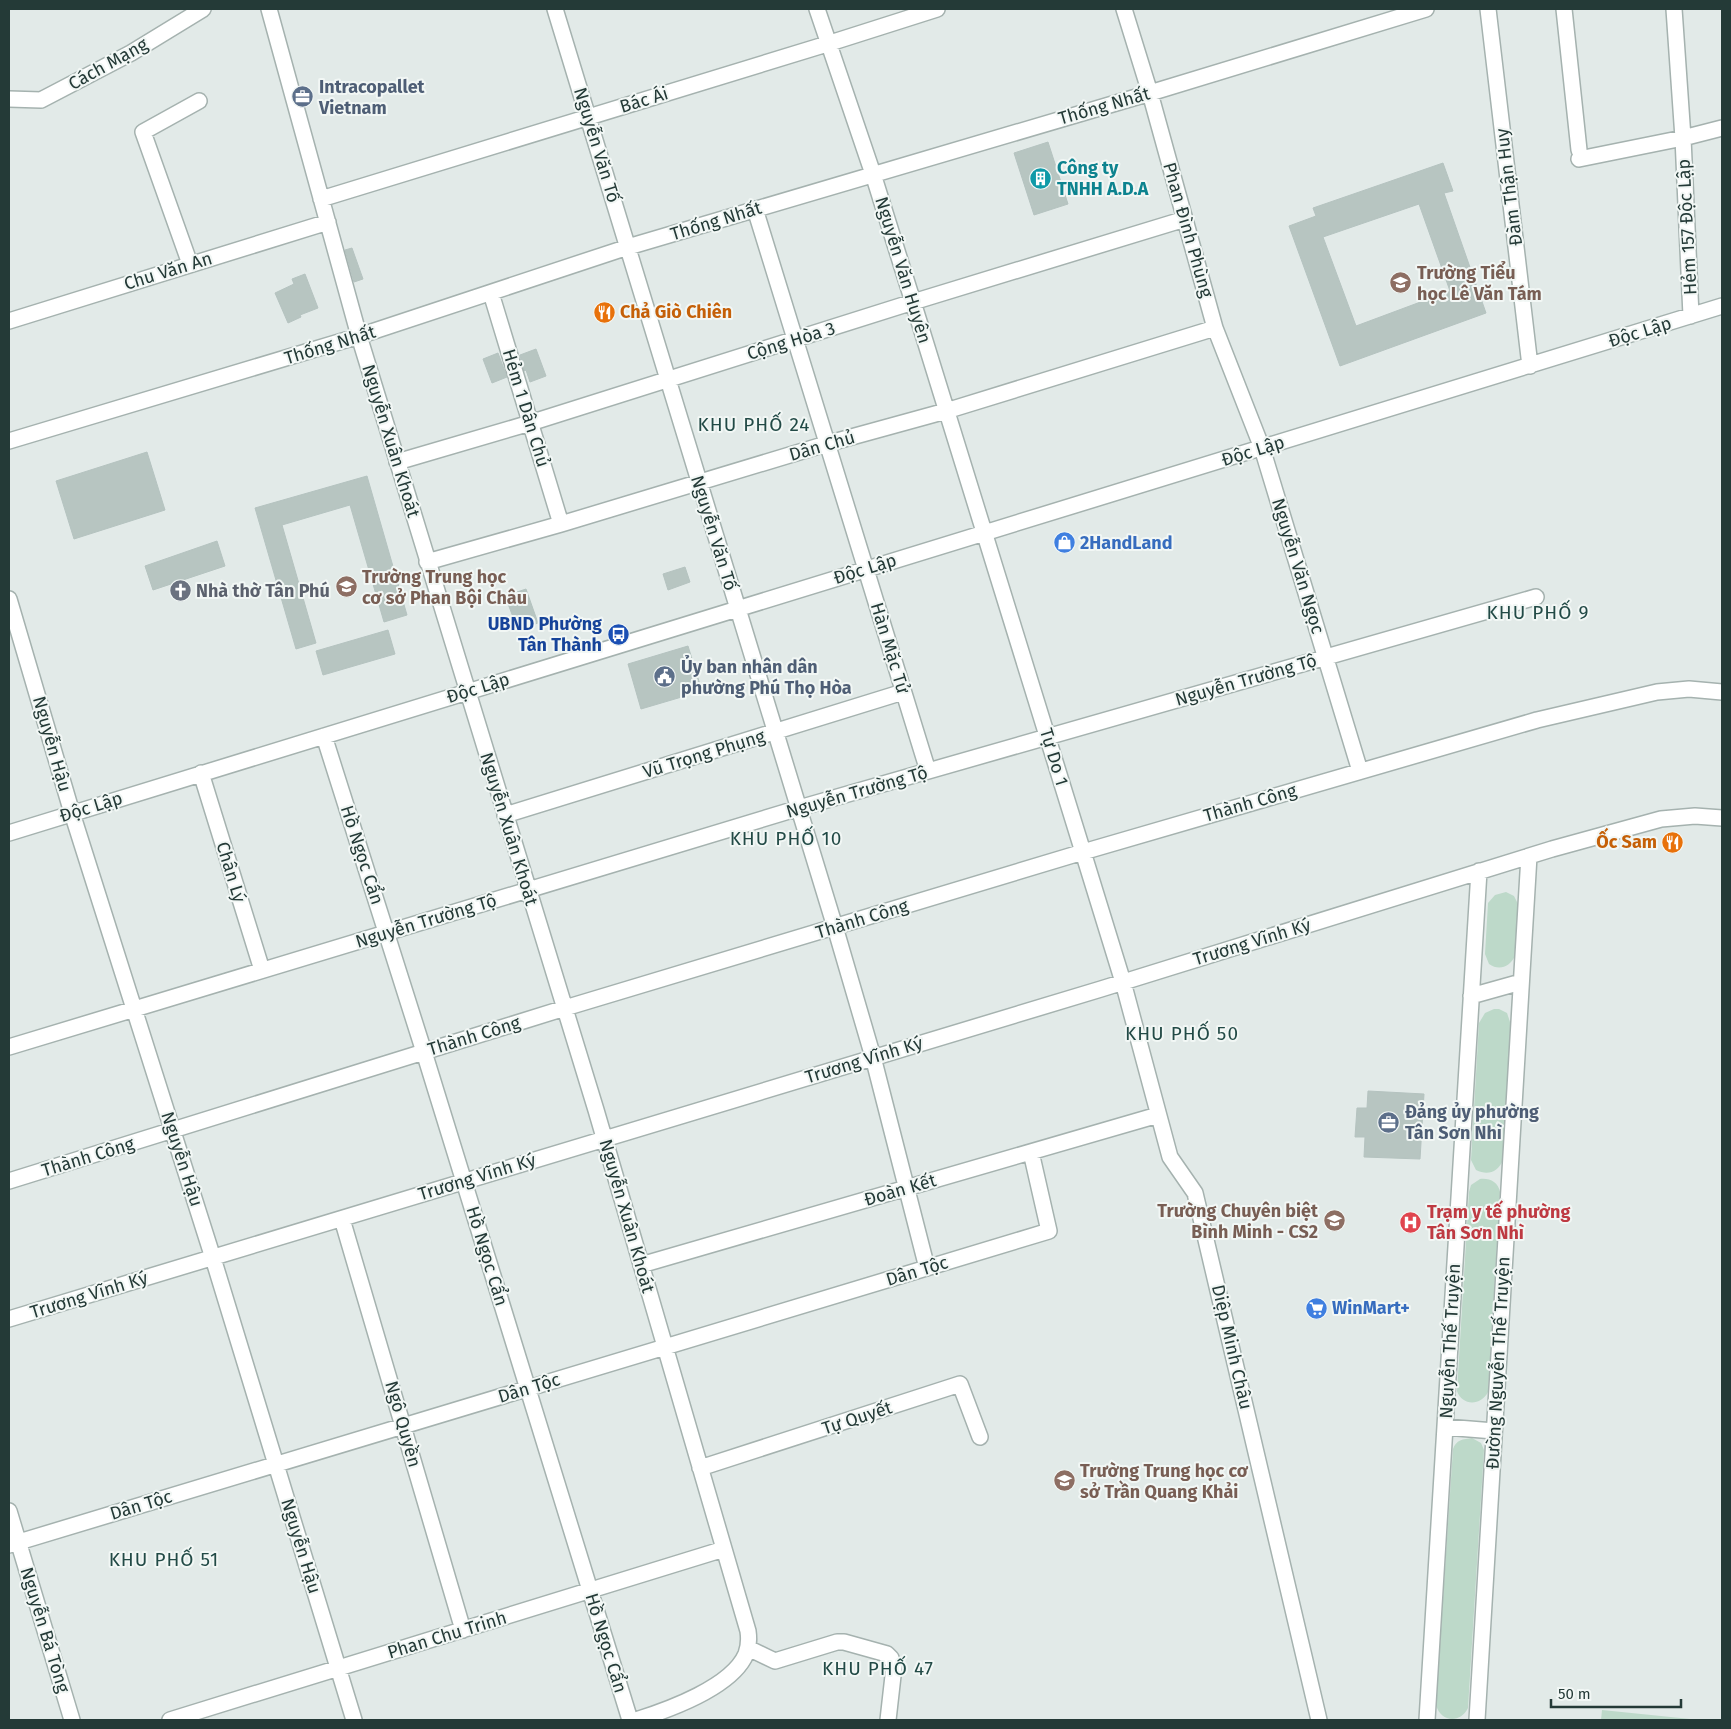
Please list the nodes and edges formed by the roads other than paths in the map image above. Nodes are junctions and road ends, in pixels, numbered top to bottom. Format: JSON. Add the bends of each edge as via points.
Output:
{"nodes":[{"id":1,"x":269,"y":9,"type":"edge"},
{"id":2,"x":555,"y":9,"type":"edge"},
{"id":3,"x":816,"y":9,"type":"edge"},
{"id":4,"x":938,"y":9,"type":"edge"},
{"id":5,"x":1124,"y":9,"type":"edge"},
{"id":6,"x":1426,"y":9,"type":"edge"},
{"id":7,"x":1488,"y":9,"type":"edge"},
{"id":8,"x":1564,"y":9,"type":"edge"},
{"id":9,"x":1674,"y":9,"type":"edge"},
{"id":10,"x":194,"y":11,"type":"edge"},
{"id":11,"x":827,"y":44,"type":"junction"},
{"id":12,"x":1150,"y":93,"type":"junction"},
{"id":13,"x":9,"y":100,"type":"edge"},
{"id":14,"x":199,"y":101,"type":"dead end"},
{"id":15,"x":588,"y":117,"type":"junction"},
{"id":16,"x":1722,"y":128,"type":"edge"},
{"id":17,"x":1683,"y":138,"type":"junction"},
{"id":18,"x":873,"y":174,"type":"junction"},
{"id":19,"x":321,"y":199,"type":"junction"},
{"id":20,"x":755,"y":209,"type":"junction"},
{"id":21,"x":1185,"y":219,"type":"junction"},
{"id":22,"x":328,"y":222,"type":"junction"},
{"id":23,"x":628,"y":247,"type":"junction"},
{"id":24,"x":190,"y":264,"type":"junction"},
{"id":25,"x":491,"y":293,"type":"junction"},
{"id":26,"x":913,"y":302,"type":"junction"},
{"id":27,"x":1722,"y":306,"type":"edge"},
{"id":28,"x":1691,"y":316,"type":"junction"},
{"id":29,"x":9,"y":321,"type":"edge"},
{"id":30,"x":1216,"y":328,"type":"junction"},
{"id":31,"x":359,"y":336,"type":"junction"},
{"id":32,"x":794,"y":340,"type":"junction"},
{"id":33,"x":1530,"y":366,"type":"junction"},
{"id":34,"x":668,"y":379,"type":"junction"},
{"id":35,"x":946,"y":411,"type":"junction"},
{"id":36,"x":530,"y":423,"type":"junction"},
{"id":37,"x":9,"y":441,"type":"edge"},
{"id":38,"x":826,"y":444,"type":"junction"},
{"id":39,"x":1262,"y":448,"type":"junction"},
{"id":40,"x":397,"y":462,"type":"junction"},
{"id":41,"x":699,"y":482,"type":"junction"},
{"id":42,"x":561,"y":524,"type":"junction"},
{"id":43,"x":984,"y":533,"type":"junction"},
{"id":44,"x":427,"y":562,"type":"junction"},
{"id":45,"x":865,"y":570,"type":"junction"},
{"id":46,"x":1536,"y":597,"type":"dead end"},
{"id":47,"x":9,"y":599,"type":"edge"},
{"id":48,"x":738,"y":609,"type":"junction"},
{"id":49,"x":11,"y":616,"type":"edge"},
{"id":50,"x":1326,"y":657,"type":"junction"},
{"id":51,"x":467,"y":692,"type":"junction"},
{"id":52,"x":904,"y":692,"type":"junction"},
{"id":53,"x":1722,"y":692,"type":"edge"},
{"id":54,"x":776,"y":732,"type":"junction"},
{"id":55,"x":324,"y":736,"type":"junction"},
{"id":56,"x":1047,"y":737,"type":"junction"},
{"id":57,"x":928,"y":771,"type":"junction"},
{"id":58,"x":1360,"y":771,"type":"junction"},
{"id":59,"x":201,"y":774,"type":"junction"},
{"id":60,"x":799,"y":808,"type":"junction"},
{"id":61,"x":72,"y":813,"type":"junction"},
{"id":62,"x":505,"y":815,"type":"junction"},
{"id":63,"x":1722,"y":818,"type":"edge"},
{"id":64,"x":9,"y":833,"type":"edge"},
{"id":65,"x":1083,"y":852,"type":"junction"},
{"id":66,"x":1529,"y":856,"type":"junction"},
{"id":67,"x":1479,"y":871,"type":"junction"},
{"id":68,"x":528,"y":890,"type":"junction"},
{"id":69,"x":835,"y":927,"type":"junction"},
{"id":70,"x":387,"y":933,"type":"junction"},
{"id":71,"x":262,"y":970,"type":"junction"},
{"id":72,"x":1123,"y":982,"type":"junction"},
{"id":73,"x":1522,"y":982,"type":"junction"},
{"id":74,"x":1471,"y":996,"type":"junction"},
{"id":75,"x":564,"y":1008,"type":"junction"},
{"id":76,"x":134,"y":1009,"type":"junction"},
{"id":77,"x":9,"y":1047,"type":"edge"},
{"id":78,"x":424,"y":1052,"type":"junction"},
{"id":79,"x":873,"y":1057,"type":"junction"},
{"id":80,"x":1158,"y":1115,"type":"junction"},
{"id":81,"x":173,"y":1131,"type":"junction"},
{"id":82,"x":604,"y":1139,"type":"junction"},
{"id":83,"x":1031,"y":1152,"type":"junction"},
{"id":84,"x":9,"y":1181,"type":"edge"},
{"id":85,"x":464,"y":1182,"type":"junction"},
{"id":86,"x":906,"y":1188,"type":"junction"},
{"id":87,"x":342,"y":1218,"type":"junction"},
{"id":88,"x":214,"y":1258,"type":"junction"},
{"id":89,"x":641,"y":1265,"type":"junction"},
{"id":90,"x":927,"y":1268,"type":"junction"},
{"id":91,"x":9,"y":1319,"type":"edge"},
{"id":92,"x":665,"y":1347,"type":"junction"},
{"id":93,"x":528,"y":1388,"type":"junction"},
{"id":94,"x":403,"y":1426,"type":"junction"},
{"id":95,"x":1445,"y":1428,"type":"junction"},
{"id":96,"x":1494,"y":1431,"type":"junction"},
{"id":97,"x":980,"y":1437,"type":"dead end"},
{"id":98,"x":276,"y":1464,"type":"junction"},
{"id":99,"x":700,"y":1468,"type":"junction"},
{"id":100,"x":9,"y":1511,"type":"edge"},
{"id":101,"x":13,"y":1544,"type":"edge"},
{"id":102,"x":724,"y":1549,"type":"junction"},
{"id":103,"x":590,"y":1590,"type":"junction"},
{"id":104,"x":463,"y":1630,"type":"junction"},
{"id":105,"x":748,"y":1648,"type":"junction"},
{"id":106,"x":338,"y":1668,"type":"junction"},
{"id":107,"x":72,"y":1720,"type":"edge"},
{"id":108,"x":170,"y":1720,"type":"edge"},
{"id":109,"x":354,"y":1720,"type":"edge"},
{"id":110,"x":630,"y":1720,"type":"edge"},
{"id":111,"x":636,"y":1720,"type":"edge"},
{"id":112,"x":888,"y":1720,"type":"edge"},
{"id":113,"x":1319,"y":1720,"type":"edge"},
{"id":114,"x":1427,"y":1720,"type":"edge"},
{"id":115,"x":1476,"y":1720,"type":"edge"}],
"edges":[{"from":1,"to":19,"type":"street","name":"Nguyễn Xuân Khoát"},
{"from":2,"to":15,"type":"street","name":"Nguyễn Văn Tố"},
{"from":3,"to":11,"type":"street","name":"Nguyễn Văn Huyên"},
{"from":4,"to":11,"type":"street","name":"Bác Ái"},
{"from":5,"to":12,"type":"street","name":"Phan Đình Phùng"},
{"from":6,"to":12,"type":"street","name":"Thống Nhất"},
{"from":7,"to":33,"type":"street","name":"Đàm Thận Huy"},
{"from":8,"to":17,"type":"street","via":[[1579,154]]},
{"from":9,"to":17,"type":"street","name":"Hẻm 157 Độc Lập"},
{"from":10,"to":13,"type":"street","name":"Cách Mạng","via":[[131,53],[41,100]]},
{"from":11,"to":15,"type":"street","name":"Bác Ái"},
{"from":11,"to":18,"type":"street","name":"Nguyễn Văn Huyên"},
{"from":12,"to":18,"type":"street","name":"Thống Nhất"},
{"from":12,"to":21,"type":"street","name":"Phan Đình Phùng"},
{"from":14,"to":24,"type":"street","via":[[143,132]]},
{"from":15,"to":19,"type":"street","name":"Bác Ái"},
{"from":15,"to":23,"type":"street","name":"Nguyễn Văn Tố"},
{"from":16,"to":17,"type":"street"},
{"from":17,"to":28,"type":"street","name":"Hẻm 157 Độc Lập"},
{"from":18,"to":20,"type":"street","name":"Thống Nhất"},
{"from":18,"to":26,"type":"street","name":"Nguyễn Văn Huyên"},
{"from":19,"to":22,"type":"street","name":"Nguyễn Xuân Khoát"},
{"from":20,"to":23,"type":"street","name":"Thống Nhất"},
{"from":20,"to":32,"type":"street","name":"Hàn Mặc Tử"},
{"from":21,"to":26,"type":"street","name":"Cộng Hòa 3"},
{"from":21,"to":30,"type":"street","name":"Phan Đình Phùng"},
{"from":22,"to":24,"type":"street","name":"Chu Văn An"},
{"from":22,"to":31,"type":"street","name":"Nguyễn Xuân Khoát"},
{"from":23,"to":25,"type":"street","name":"Thống Nhất"},
{"from":23,"to":34,"type":"street","name":"Nguyễn Văn Tố"},
{"from":24,"to":29,"type":"street","name":"Chu Văn An"},
{"from":25,"to":31,"type":"street","name":"Thống Nhất"},
{"from":25,"to":36,"type":"street","name":"Hẻm 1 Dân Chủ"},
{"from":26,"to":32,"type":"street","name":"Cộng Hòa 3"},
{"from":26,"to":35,"type":"street","name":"Nguyễn Văn Huyên"},
{"from":27,"to":28,"type":"street","name":"Độc Lập"},
{"from":28,"to":33,"type":"street","name":"Độc Lập"},
{"from":30,"to":35,"type":"street","name":"Dân Chủ"},
{"from":30,"to":39,"type":"street","name":"Phan Đình Phùng"},
{"from":31,"to":37,"type":"street","name":"Thống Nhất"},
{"from":31,"to":40,"type":"street","name":"Nguyễn Xuân Khoát"},
{"from":32,"to":34,"type":"street","name":"Cộng Hòa 3"},
{"from":32,"to":38,"type":"street","name":"Hàn Mặc Tử"},
{"from":33,"to":39,"type":"street","name":"Độc Lập"},
{"from":34,"to":36,"type":"street","name":"Cộng Hòa 3"},
{"from":34,"to":41,"type":"street","name":"Nguyễn Văn Tố"},
{"from":35,"to":38,"type":"street","name":"Dân Chủ"},
{"from":35,"to":43,"type":"street","name":"Nguyễn Văn Huyên"},
{"from":36,"to":40,"type":"street","name":"Cộng Hòa 3"},
{"from":36,"to":42,"type":"street","name":"Hẻm 1 Dân Chủ"},
{"from":38,"to":41,"type":"street","name":"Dân Chủ"},
{"from":38,"to":45,"type":"street","name":"Hàn Mặc Tử"},
{"from":39,"to":43,"type":"street","name":"Độc Lập"},
{"from":39,"to":50,"type":"street","name":"Nguyễn Văn Ngọc"},
{"from":40,"to":44,"type":"street","name":"Nguyễn Xuân Khoát"},
{"from":41,"to":42,"type":"street","name":"Dân Chủ"},
{"from":41,"to":48,"type":"street","name":"Nguyễn Văn Tố"},
{"from":42,"to":44,"type":"street","name":"Dân Chủ"},
{"from":43,"to":45,"type":"street","name":"Độc Lập"},
{"from":43,"to":56,"type":"street","name":"Tự Do 1"},
{"from":44,"to":51,"type":"street","name":"Nguyễn Xuân Khoát"},
{"from":45,"to":48,"type":"street","name":"Độc Lập"},
{"from":45,"to":52,"type":"street","name":"Hàn Mặc Tử"},
{"from":46,"to":50,"type":"street","name":"Nguyễn Trường Tộ"},
{"from":47,"to":49,"type":"street","name":"Nguyễn Hậu"},
{"from":48,"to":51,"type":"street","name":"Độc Lập"},
{"from":48,"to":54,"type":"street","name":"Nguyễn Văn Tố"},
{"from":49,"to":61,"type":"street","name":"Nguyễn Hậu"},
{"from":50,"to":56,"type":"street","name":"Nguyễn Trường Tộ"},
{"from":50,"to":58,"type":"street","name":"Nguyễn Văn Ngọc"},
{"from":51,"to":55,"type":"street","name":"Độc Lập"},
{"from":51,"to":62,"type":"street","name":"Nguyễn Xuân Khoát"},
{"from":52,"to":54,"type":"street","name":"Vũ Trọng Phụng"},
{"from":52,"to":57,"type":"street","name":"Hàn Mặc Tử"},
{"from":53,"to":58,"type":"street","name":"Thành Công","via":[[1657,692],[1538,720]]},
{"from":54,"to":60,"type":"street","name":"Nguyễn Văn Tố"},
{"from":54,"to":62,"type":"street","name":"Vũ Trọng Phụng"},
{"from":55,"to":59,"type":"street","name":"Độc Lập"},
{"from":55,"to":70,"type":"street","name":"Hồ Ngọc Cẩn"},
{"from":56,"to":57,"type":"street","name":"Nguyễn Trường Tộ"},
{"from":56,"to":65,"type":"street","name":"Tự Do 1"},
{"from":57,"to":60,"type":"street","name":"Nguyễn Trường Tộ"},
{"from":58,"to":65,"type":"street","name":"Thành Công"},
{"from":59,"to":61,"type":"street","name":"Độc Lập"},
{"from":59,"to":71,"type":"street","name":"Chân Lý"},
{"from":60,"to":68,"type":"street","name":"Nguyễn Trường Tộ"},
{"from":60,"to":69,"type":"street","name":"Nguyễn Văn Tố"},
{"from":61,"to":64,"type":"street","name":"Độc Lập"},
{"from":61,"to":76,"type":"street","name":"Nguyễn Hậu"},
{"from":62,"to":68,"type":"street","name":"Nguyễn Xuân Khoát"},
{"from":63,"to":66,"type":"street","name":"Trương Vĩnh Ký","via":[[1652,820]]},
{"from":65,"to":69,"type":"street","name":"Thành Công"},
{"from":65,"to":72,"type":"street","name":"Tự Do 1"},
{"from":66,"to":67,"type":"street","name":"Trương Vĩnh Ký"},
{"from":66,"to":73,"type":"street","name":"Đường Nguyễn Thế Truyện"},
{"from":67,"to":72,"type":"street","name":"Trương Vĩnh Ký"},
{"from":67,"to":74,"type":"street","name":"Nguyễn Thế Truyện"},
{"from":68,"to":70,"type":"street","name":"Nguyễn Trường Tộ"},
{"from":68,"to":75,"type":"street","name":"Nguyễn Xuân Khoát"},
{"from":69,"to":75,"type":"street","name":"Thành Công"},
{"from":69,"to":79,"type":"street","name":"Nguyễn Văn Tố"},
{"from":70,"to":71,"type":"street","name":"Nguyễn Trường Tộ"},
{"from":70,"to":78,"type":"street","name":"Hồ Ngọc Cẩn"},
{"from":71,"to":76,"type":"street","name":"Nguyễn Trường Tộ"},
{"from":72,"to":79,"type":"street","name":"Trương Vĩnh Ký"},
{"from":72,"to":80,"type":"street","name":"Diệp Minh Châu"},
{"from":73,"to":74,"type":"street"},
{"from":73,"to":96,"type":"street","name":"Đường Nguyễn Thế Truyện"},
{"from":74,"to":95,"type":"street","name":"Nguyễn Thế Truyện"},
{"from":75,"to":78,"type":"street","name":"Thành Công"},
{"from":75,"to":82,"type":"street","name":"Nguyễn Xuân Khoát"},
{"from":76,"to":77,"type":"street","name":"Nguyễn Trường Tộ"},
{"from":76,"to":81,"type":"street","name":"Nguyễn Hậu"},
{"from":78,"to":81,"type":"street","name":"Thành Công"},
{"from":78,"to":85,"type":"street","name":"Hồ Ngọc Cẩn"},
{"from":79,"to":82,"type":"street","name":"Trương Vĩnh Ký"},
{"from":79,"to":86,"type":"street","name":"Nguyễn Văn Tố"},
{"from":80,"to":83,"type":"street","name":"Đoàn Kết"},
{"from":80,"to":113,"type":"street","name":"Diệp Minh Châu","via":[[1170,1158],[1196,1193]]},
{"from":81,"to":84,"type":"street","name":"Thành Công"},
{"from":81,"to":88,"type":"street","name":"Nguyễn Hậu"},
{"from":82,"to":85,"type":"street","name":"Trương Vĩnh Ký"},
{"from":82,"to":89,"type":"street","name":"Nguyễn Xuân Khoát"},
{"from":83,"to":86,"type":"street","name":"Đoàn Kết"},
{"from":83,"to":90,"type":"street","name":"Dân Tộc","via":[[1049,1231]]},
{"from":85,"to":87,"type":"street","name":"Trương Vĩnh Ký"},
{"from":85,"to":93,"type":"street","name":"Hồ Ngọc Cẩn"},
{"from":86,"to":89,"type":"street","name":"Đoàn Kết"},
{"from":86,"to":90,"type":"street","name":"Nguyễn Văn Tố"},
{"from":87,"to":88,"type":"street","name":"Trương Vĩnh Ký"},
{"from":87,"to":94,"type":"street","name":"Ngô Quyền"},
{"from":88,"to":91,"type":"street","name":"Trương Vĩnh Ký"},
{"from":88,"to":98,"type":"street","name":"Nguyễn Hậu"},
{"from":89,"to":92,"type":"street","name":"Nguyễn Xuân Khoát"},
{"from":90,"to":92,"type":"street","name":"Dân Tộc"},
{"from":92,"to":93,"type":"street","name":"Dân Tộc"},
{"from":92,"to":99,"type":"street","name":"Nguyễn Xuân Khoát"},
{"from":93,"to":94,"type":"street","name":"Dân Tộc"},
{"from":93,"to":103,"type":"street","name":"Hồ Ngọc Cẩn"},
{"from":94,"to":98,"type":"street","name":"Dân Tộc"},
{"from":94,"to":104,"type":"street","name":"Ngô Quyền"},
{"from":95,"to":96,"type":"street"},
{"from":95,"to":114,"type":"street","name":"Nguyễn Thế Truyện"},
{"from":96,"to":115,"type":"street","name":"Đường Nguyễn Thế Truyện"},
{"from":97,"to":99,"type":"street","name":"Tự Quyết","via":[[960,1384]]},
{"from":98,"to":101,"type":"street","name":"Dân Tộc"},
{"from":98,"to":106,"type":"street","name":"Nguyễn Hậu"},
{"from":99,"to":102,"type":"street","name":"Nguyễn Xuân Khoát"},
{"from":100,"to":101,"type":"street","name":"Nguyễn Bá Tòng"},
{"from":101,"to":107,"type":"street","name":"Nguyễn Bá Tòng"},
{"from":102,"to":103,"type":"street","name":"Phan Chu Trinh"},
{"from":102,"to":105,"type":"street","name":"Nguyễn Xuân Khoát","via":[[748,1631]]},
{"from":103,"to":104,"type":"street","name":"Phan Chu Trinh"},
{"from":103,"to":110,"type":"street","name":"Hồ Ngọc Cẩn"},
{"from":104,"to":106,"type":"street","name":"Phan Chu Trinh"},
{"from":105,"to":111,"type":"street","via":[[737,1667],[710,1688],[672,1708]]},
{"from":105,"to":112,"type":"street","via":[[775,1661],[837,1642],[888,1654],[894,1667]]},
{"from":106,"to":108,"type":"street","name":"Phan Chu Trinh"},
{"from":106,"to":109,"type":"street","name":"Nguyễn Hậu"}]}
